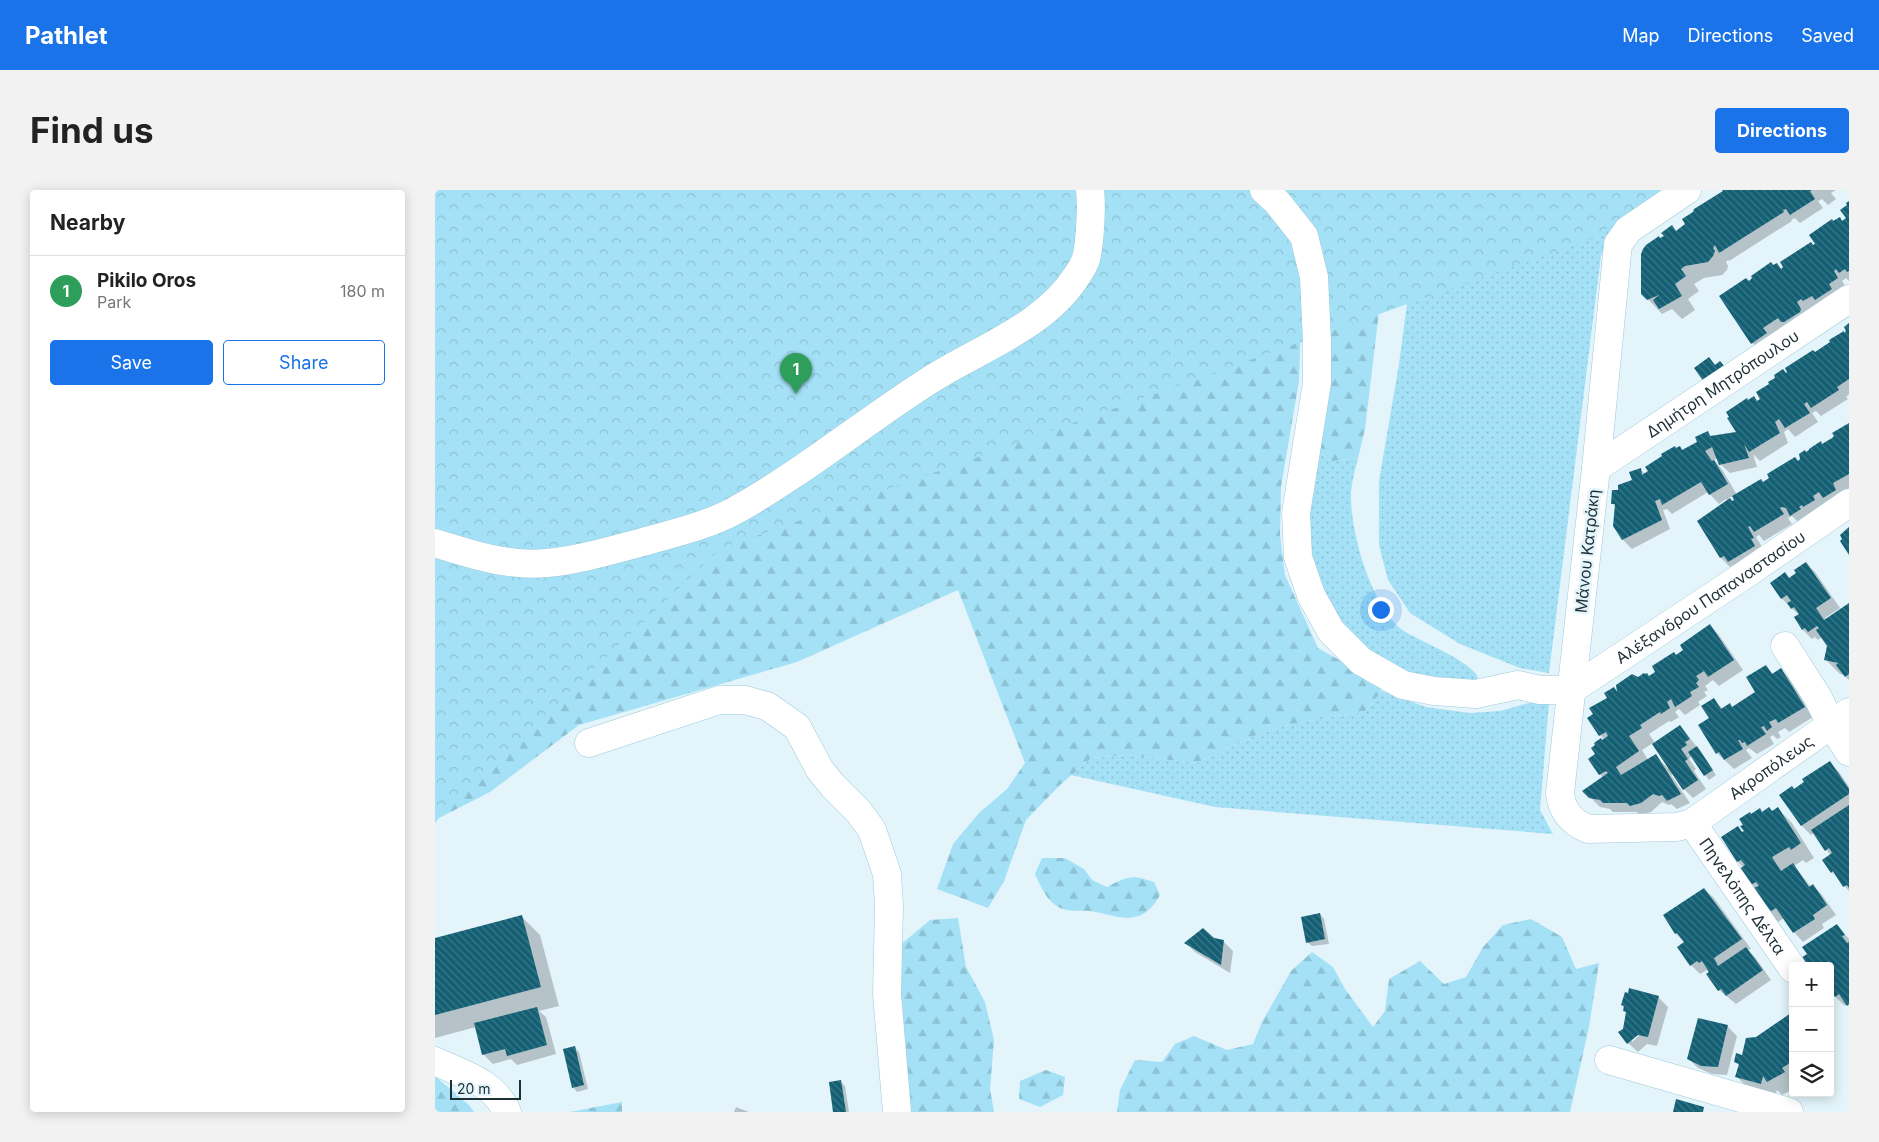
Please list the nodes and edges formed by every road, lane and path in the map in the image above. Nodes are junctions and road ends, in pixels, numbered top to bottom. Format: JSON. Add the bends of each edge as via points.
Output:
{"nodes":[{"id":1,"x":1090,"y":190,"type":"edge"},
{"id":2,"x":1264,"y":190,"type":"edge"},
{"id":3,"x":1687,"y":190,"type":"edge"},
{"id":4,"x":1849,"y":299,"type":"edge"},
{"id":5,"x":1596,"y":468,"type":"junction"},
{"id":6,"x":1849,"y":502,"type":"edge"},
{"id":7,"x":435,"y":543,"type":"edge"},
{"id":8,"x":1785,"y":646,"type":"dead end"},
{"id":9,"x":1571,"y":690,"type":"junction"},
{"id":10,"x":1840,"y":718,"type":"edge"},
{"id":11,"x":589,"y":743,"type":"dead end"},
{"id":12,"x":1849,"y":752,"type":"edge"},
{"id":13,"x":1692,"y":823,"type":"junction"},
{"id":14,"x":1789,"y":963,"type":"edge"},
{"id":15,"x":1609,"y":1060,"type":"dead end"},
{"id":16,"x":435,"y":1061,"type":"edge"},
{"id":17,"x":507,"y":1112,"type":"edge"},
{"id":18,"x":897,"y":1112,"type":"edge"},
{"id":19,"x":1789,"y":1112,"type":"edge"}],
"edges":[{"from":1,"to":7,"type":"street","via":[[1085,260],[1062,294],[1045,310],[1017,330],[930,380],[784,481],[734,511],[689,529],[607,552],[545,564],[506,562]]},
{"from":2,"to":9,"type":"street","via":[[1304,236],[1314,277],[1317,383],[1296,513],[1298,557],[1311,595],[1331,631],[1361,661],[1403,685],[1476,694],[1518,685],[1540,690]]},
{"from":3,"to":5,"type":"street","name":"Μάνου Κατράκη","via":[[1628,230],[1618,244]]},
{"from":4,"to":5,"type":"street","name":"Δημήτρη Μητρόπουλου"},
{"from":5,"to":9,"type":"street","name":"Μάνου Κατράκη"},
{"from":6,"to":9,"type":"street","name":"Αλέξανδρου Παπαναστασίου"},
{"from":8,"to":10,"type":"street","via":[[1817,696]]},
{"from":9,"to":13,"type":"street","name":"Μάνου Κατράκη","via":[[1560,793],[1570,818],[1582,827],[1594,830],[1677,827]]},
{"from":10,"to":12,"type":"street"},
{"from":10,"to":13,"type":"street","name":"Ακροπόλεως"},
{"from":11,"to":18,"type":"street","via":[[719,700],[745,700],[767,706],[797,727],[820,770],[872,830],[887,874],[887,994]]},
{"from":13,"to":14,"type":"street","name":"Πηνελόπης Δέλτα"},
{"from":15,"to":19,"type":"street"},
{"from":16,"to":17,"type":"street","via":[[482,1082],[503,1102]]}]}
